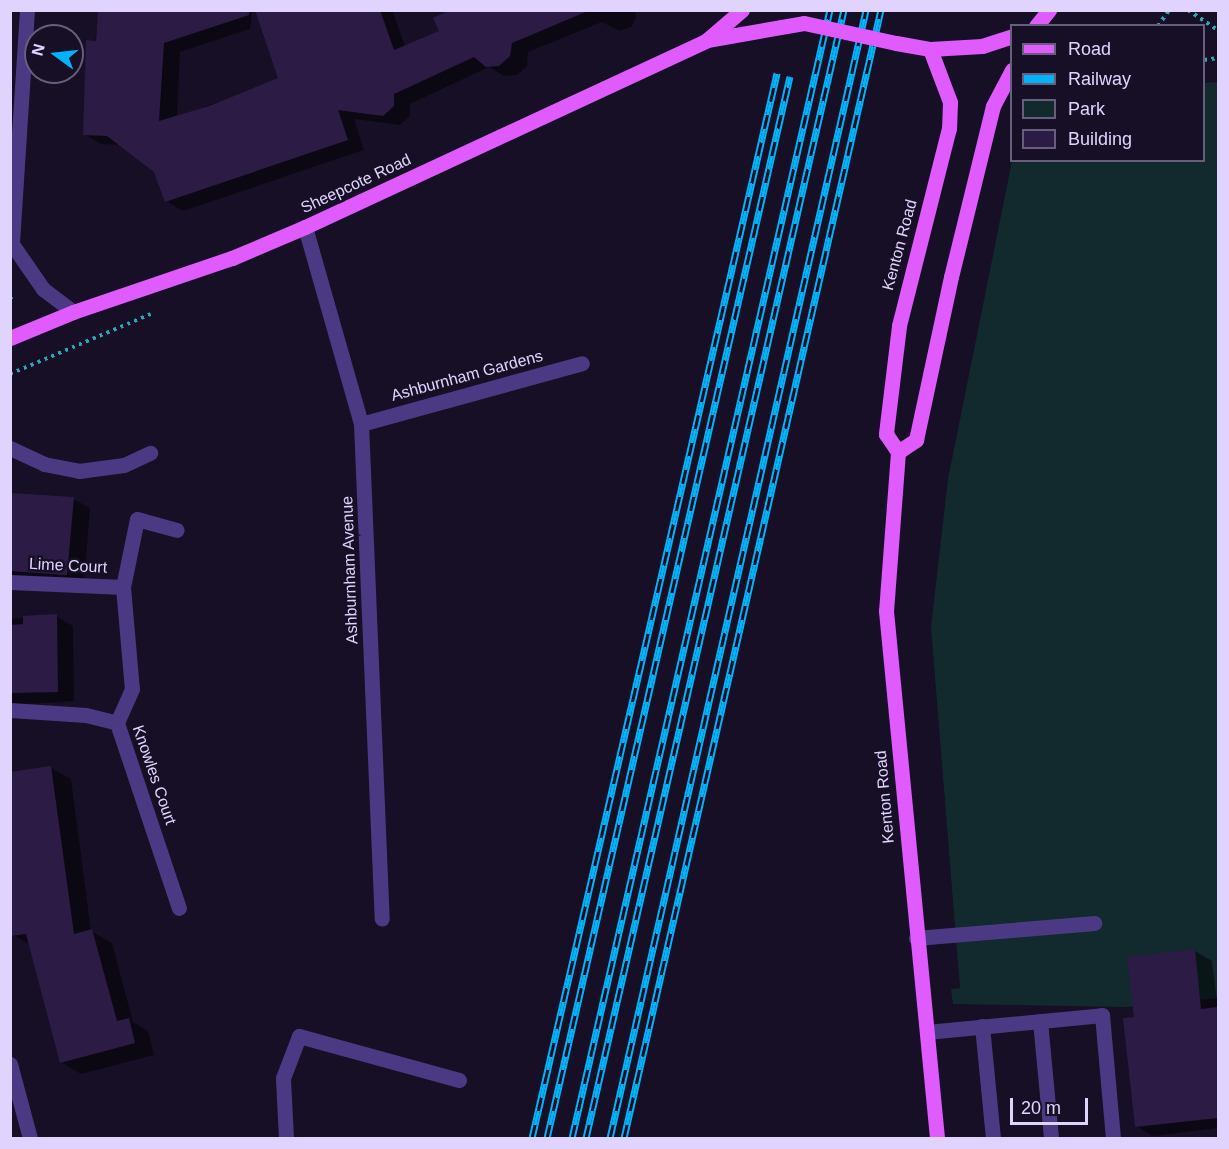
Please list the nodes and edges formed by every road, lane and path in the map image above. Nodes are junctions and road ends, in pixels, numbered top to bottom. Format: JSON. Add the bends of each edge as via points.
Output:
{"nodes":[{"id":1,"x":27,"y":10,"type":"edge"},
{"id":2,"x":742,"y":10,"type":"edge"},
{"id":3,"x":792,"y":10,"type":"edge"},
{"id":4,"x":1049,"y":10,"type":"edge"},
{"id":5,"x":1169,"y":10,"type":"edge"},
{"id":6,"x":1188,"y":10,"type":"edge"},
{"id":7,"x":804,"y":23,"type":"junction"},
{"id":8,"x":1038,"y":24,"type":"edge"},
{"id":9,"x":1159,"y":24,"type":"edge"},
{"id":10,"x":1218,"y":30,"type":"edge"},
{"id":11,"x":1010,"y":36,"type":"edge"},
{"id":12,"x":706,"y":40,"type":"junction"},
{"id":13,"x":930,"y":49,"type":"junction"},
{"id":14,"x":1010,"y":72,"type":"edge"},
{"id":15,"x":13,"y":188,"type":"edge"},
{"id":16,"x":305,"y":227,"type":"junction"},
{"id":17,"x":73,"y":312,"type":"junction"},
{"id":18,"x":151,"y":314,"type":"dead end"},
{"id":19,"x":10,"y":338,"type":"edge"},
{"id":20,"x":582,"y":363,"type":"dead end"},
{"id":21,"x":10,"y":374,"type":"edge"},
{"id":22,"x":361,"y":424,"type":"junction"},
{"id":23,"x":10,"y":448,"type":"edge"},
{"id":24,"x":898,"y":452,"type":"junction"},
{"id":25,"x":150,"y":453,"type":"dead end"},
{"id":26,"x":177,"y":530,"type":"dead end"},
{"id":27,"x":10,"y":582,"type":"edge"},
{"id":28,"x":123,"y":587,"type":"junction"},
{"id":29,"x":10,"y":710,"type":"edge"},
{"id":30,"x":117,"y":723,"type":"junction"},
{"id":31,"x":179,"y":908,"type":"dead end"},
{"id":32,"x":382,"y":919,"type":"dead end"},
{"id":33,"x":1094,"y":923,"type":"dead end"},
{"id":34,"x":916,"y":938,"type":"junction"},
{"id":35,"x":1040,"y":1021,"type":"junction"},
{"id":36,"x":982,"y":1026,"type":"junction"},
{"id":37,"x":927,"y":1032,"type":"junction"},
{"id":38,"x":10,"y":1064,"type":"edge"},
{"id":39,"x":459,"y":1080,"type":"dead end"},
{"id":40,"x":30,"y":1138,"type":"edge"},
{"id":41,"x":286,"y":1138,"type":"edge"},
{"id":42,"x":938,"y":1138,"type":"edge"},
{"id":43,"x":993,"y":1138,"type":"edge"},
{"id":44,"x":1051,"y":1138,"type":"edge"},
{"id":45,"x":1113,"y":1138,"type":"edge"}],
"edges":[{"from":1,"to":15,"type":"street"},
{"from":2,"to":12,"type":"main road","name":"Sheepcote Road"},
{"from":3,"to":7,"type":"main road"},
{"from":4,"to":8,"type":"main road"},
{"from":5,"to":9,"type":"path"},
{"from":6,"to":10,"type":"path"},
{"from":7,"to":12,"type":"main road","name":"Sheepcote Road"},
{"from":7,"to":13,"type":"main road","bridge":true},
{"from":11,"to":13,"type":"main road","via":[[982,46]]},
{"from":12,"to":16,"type":"main road","name":"Sheepcote Road"},
{"from":13,"to":24,"type":"main road","name":"Kenton Road","via":[[950,102],[949,128],[899,326],[886,434]]},
{"from":14,"to":24,"type":"main road","via":[[993,106],[916,440]]},
{"from":15,"to":17,"type":"street","via":[[12,244],[43,289]]},
{"from":16,"to":17,"type":"main road","name":"Sheepcote Road","via":[[232,258]]},
{"from":16,"to":22,"type":"street","name":"Ashburnham Avenue"},
{"from":17,"to":19,"type":"main road","name":"Sheepcote Road"},
{"from":18,"to":21,"type":"path"},
{"from":20,"to":22,"type":"street","name":"Ashburnham Gardens"},
{"from":22,"to":32,"type":"street","name":"Ashburnham Avenue"},
{"from":23,"to":25,"type":"street","via":[[44,464],[79,471],[124,465]]},
{"from":24,"to":34,"type":"main road","name":"Kenton Road","via":[[886,612]]},
{"from":26,"to":28,"type":"street","via":[[137,519]]},
{"from":27,"to":28,"type":"street","name":"Lime Court"},
{"from":28,"to":30,"type":"street","via":[[132,689]]},
{"from":29,"to":30,"type":"street","name":"Knowles Court","via":[[86,715]]},
{"from":30,"to":31,"type":"street","name":"Knowles Court"},
{"from":33,"to":34,"type":"street"},
{"from":34,"to":37,"type":"main road","name":"Kenton Road"},
{"from":35,"to":36,"type":"street"},
{"from":35,"to":44,"type":"street"},
{"from":35,"to":45,"type":"street","via":[[1102,1016]]},
{"from":36,"to":37,"type":"street"},
{"from":36,"to":43,"type":"street"},
{"from":37,"to":42,"type":"main road","name":"Kenton Road"},
{"from":38,"to":40,"type":"street"},
{"from":39,"to":41,"type":"street","via":[[299,1036],[282,1078]]}]}
